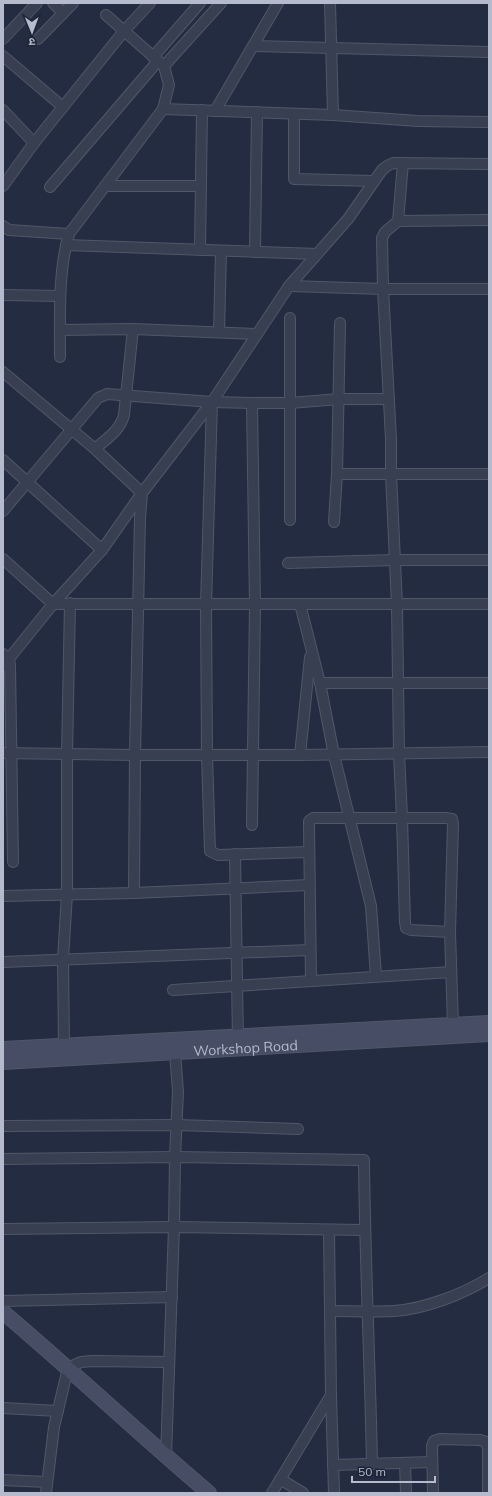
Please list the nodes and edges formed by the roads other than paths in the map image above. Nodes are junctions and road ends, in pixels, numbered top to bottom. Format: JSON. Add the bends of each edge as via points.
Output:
{"nodes":[{"id":1,"x":37,"y":3,"type":"edge"},
{"id":2,"x":53,"y":3,"type":"edge"},
{"id":3,"x":73,"y":3,"type":"edge"},
{"id":4,"x":150,"y":3,"type":"edge"},
{"id":5,"x":200,"y":3,"type":"edge"},
{"id":6,"x":221,"y":3,"type":"edge"},
{"id":7,"x":278,"y":3,"type":"edge"},
{"id":8,"x":330,"y":3,"type":"edge"},
{"id":9,"x":64,"y":13,"type":"junction"},
{"id":10,"x":106,"y":15,"type":"dead end"},
{"id":11,"x":124,"y":31,"type":"junction"},
{"id":12,"x":3,"y":39,"type":"edge"},
{"id":13,"x":38,"y":39,"type":"dead end"},
{"id":14,"x":253,"y":46,"type":"junction"},
{"id":15,"x":331,"y":48,"type":"junction"},
{"id":16,"x":489,"y":52,"type":"edge"},
{"id":17,"x":3,"y":56,"type":"edge"},
{"id":18,"x":158,"y":62,"type":"junction"},
{"id":19,"x":63,"y":107,"type":"junction"},
{"id":20,"x":163,"y":109,"type":"junction"},
{"id":21,"x":3,"y":110,"type":"edge"},
{"id":22,"x":202,"y":110,"type":"junction"},
{"id":23,"x":214,"y":111,"type":"junction"},
{"id":24,"x":257,"y":112,"type":"junction"},
{"id":25,"x":294,"y":114,"type":"junction"},
{"id":26,"x":333,"y":115,"type":"junction"},
{"id":27,"x":489,"y":122,"type":"edge"},
{"id":28,"x":34,"y":143,"type":"junction"},
{"id":29,"x":402,"y":163,"type":"junction"},
{"id":30,"x":489,"y":164,"type":"edge"},
{"id":31,"x":374,"y":181,"type":"junction"},
{"id":32,"x":3,"y":186,"type":"edge"},
{"id":33,"x":105,"y":186,"type":"junction"},
{"id":34,"x":201,"y":186,"type":"junction"},
{"id":35,"x":50,"y":187,"type":"dead end"},
{"id":36,"x":489,"y":220,"type":"edge"},
{"id":37,"x":398,"y":221,"type":"junction"},
{"id":38,"x":3,"y":226,"type":"edge"},
{"id":39,"x":69,"y":234,"type":"junction"},
{"id":40,"x":66,"y":245,"type":"junction"},
{"id":41,"x":200,"y":250,"type":"junction"},
{"id":42,"x":221,"y":251,"type":"junction"},
{"id":43,"x":255,"y":252,"type":"junction"},
{"id":44,"x":317,"y":254,"type":"junction"},
{"id":45,"x":289,"y":286,"type":"junction"},
{"id":46,"x":383,"y":289,"type":"junction"},
{"id":47,"x":489,"y":289,"type":"edge"},
{"id":48,"x":3,"y":294,"type":"edge"},
{"id":49,"x":60,"y":296,"type":"junction"},
{"id":50,"x":290,"y":318,"type":"dead end"},
{"id":51,"x":340,"y":323,"type":"dead end"},
{"id":52,"x":133,"y":329,"type":"junction"},
{"id":53,"x":60,"y":330,"type":"junction"},
{"id":54,"x":219,"y":332,"type":"junction"},
{"id":55,"x":257,"y":334,"type":"junction"},
{"id":56,"x":60,"y":357,"type":"dead end"},
{"id":57,"x":3,"y":372,"type":"edge"},
{"id":58,"x":126,"y":395,"type":"junction"},
{"id":59,"x":389,"y":398,"type":"junction"},
{"id":60,"x":339,"y":399,"type":"junction"},
{"id":61,"x":212,"y":402,"type":"junction"},
{"id":62,"x":252,"y":403,"type":"junction"},
{"id":63,"x":290,"y":403,"type":"junction"},
{"id":64,"x":71,"y":429,"type":"junction"},
{"id":65,"x":95,"y":449,"type":"junction"},
{"id":66,"x":3,"y":460,"type":"edge"},
{"id":67,"x":337,"y":474,"type":"junction"},
{"id":68,"x":391,"y":474,"type":"junction"},
{"id":69,"x":489,"y":474,"type":"edge"},
{"id":70,"x":27,"y":483,"type":"junction"},
{"id":71,"x":142,"y":493,"type":"junction"},
{"id":72,"x":3,"y":511,"type":"edge"},
{"id":73,"x":290,"y":520,"type":"dead end"},
{"id":74,"x":334,"y":522,"type":"dead end"},
{"id":75,"x":102,"y":550,"type":"junction"},
{"id":76,"x":3,"y":559,"type":"edge"},
{"id":77,"x":395,"y":560,"type":"junction"},
{"id":78,"x":489,"y":560,"type":"edge"},
{"id":79,"x":288,"y":563,"type":"dead end"},
{"id":80,"x":70,"y":603,"type":"junction"},
{"id":81,"x":53,"y":604,"type":"junction"},
{"id":82,"x":139,"y":604,"type":"junction"},
{"id":83,"x":300,"y":604,"type":"junction"},
{"id":84,"x":489,"y":604,"type":"edge"},
{"id":85,"x":206,"y":605,"type":"junction"},
{"id":86,"x":255,"y":605,"type":"junction"},
{"id":87,"x":397,"y":605,"type":"junction"},
{"id":88,"x":311,"y":651,"type":"junction"},
{"id":89,"x":5,"y":659,"type":"edge"},
{"id":90,"x":398,"y":682,"type":"junction"},
{"id":91,"x":320,"y":683,"type":"junction"},
{"id":92,"x":489,"y":683,"type":"edge"},
{"id":93,"x":7,"y":752,"type":"edge"},
{"id":94,"x":489,"y":752,"type":"edge"},
{"id":95,"x":399,"y":753,"type":"junction"},
{"id":96,"x":67,"y":754,"type":"junction"},
{"id":97,"x":135,"y":755,"type":"junction"},
{"id":98,"x":207,"y":755,"type":"junction"},
{"id":99,"x":252,"y":755,"type":"junction"},
{"id":100,"x":300,"y":755,"type":"junction"},
{"id":101,"x":334,"y":755,"type":"junction"},
{"id":102,"x":402,"y":818,"type":"junction"},
{"id":103,"x":350,"y":819,"type":"junction"},
{"id":104,"x":252,"y":825,"type":"dead end"},
{"id":105,"x":309,"y":852,"type":"junction"},
{"id":106,"x":235,"y":854,"type":"junction"},
{"id":107,"x":13,"y":862,"type":"dead end"},
{"id":108,"x":309,"y":886,"type":"junction"},
{"id":109,"x":236,"y":889,"type":"junction"},
{"id":110,"x":134,"y":893,"type":"junction"},
{"id":111,"x":67,"y":894,"type":"junction"},
{"id":112,"x":3,"y":896,"type":"edge"},
{"id":113,"x":450,"y":932,"type":"junction"},
{"id":114,"x":310,"y":950,"type":"junction"},
{"id":115,"x":237,"y":953,"type":"junction"},
{"id":116,"x":63,"y":958,"type":"junction"},
{"id":117,"x":3,"y":962,"type":"edge"},
{"id":118,"x":451,"y":972,"type":"junction"},
{"id":119,"x":376,"y":976,"type":"junction"},
{"id":120,"x":311,"y":981,"type":"junction"},
{"id":121,"x":237,"y":986,"type":"junction"},
{"id":122,"x":172,"y":990,"type":"dead end"},
{"id":123,"x":489,"y":1023,"type":"edge"},
{"id":124,"x":453,"y":1025,"type":"junction"},
{"id":125,"x":489,"y":1034,"type":"edge"},
{"id":126,"x":238,"y":1042,"type":"junction"},
{"id":127,"x":64,"y":1046,"type":"junction"},
{"id":128,"x":3,"y":1049,"type":"edge"},
{"id":129,"x":175,"y":1052,"type":"junction"},
{"id":130,"x":3,"y":1062,"type":"edge"},
{"id":131,"x":177,"y":1125,"type":"junction"},
{"id":132,"x":3,"y":1126,"type":"edge"},
{"id":133,"x":298,"y":1129,"type":"dead end"},
{"id":134,"x":175,"y":1157,"type":"junction"},
{"id":135,"x":3,"y":1159,"type":"edge"},
{"id":136,"x":174,"y":1227,"type":"junction"},
{"id":137,"x":3,"y":1228,"type":"edge"},
{"id":138,"x":329,"y":1230,"type":"junction"},
{"id":139,"x":364,"y":1230,"type":"junction"},
{"id":140,"x":489,"y":1278,"type":"edge"},
{"id":141,"x":172,"y":1297,"type":"junction"},
{"id":142,"x":3,"y":1301,"type":"edge"},
{"id":143,"x":368,"y":1310,"type":"junction"},
{"id":144,"x":330,"y":1311,"type":"junction"},
{"id":145,"x":3,"y":1312,"type":"edge"},
{"id":146,"x":168,"y":1362,"type":"junction"},
{"id":147,"x":68,"y":1368,"type":"junction"},
{"id":148,"x":331,"y":1395,"type":"junction"},
{"id":149,"x":3,"y":1408,"type":"edge"},
{"id":150,"x":58,"y":1411,"type":"junction"},
{"id":151,"x":166,"y":1457,"type":"junction"},
{"id":152,"x":432,"y":1462,"type":"junction"},
{"id":153,"x":406,"y":1463,"type":"junction"},
{"id":154,"x":372,"y":1464,"type":"junction"},
{"id":155,"x":333,"y":1465,"type":"junction"},
{"id":156,"x":280,"y":1479,"type":"junction"},
{"id":157,"x":3,"y":1480,"type":"edge"},
{"id":158,"x":47,"y":1482,"type":"junction"},
{"id":159,"x":46,"y":1493,"type":"edge"},
{"id":160,"x":209,"y":1493,"type":"edge"},
{"id":161,"x":272,"y":1493,"type":"edge"},
{"id":162,"x":303,"y":1493,"type":"edge"},
{"id":163,"x":334,"y":1493,"type":"edge"},
{"id":164,"x":406,"y":1493,"type":"edge"},
{"id":165,"x":433,"y":1493,"type":"edge"},
{"id":166,"x":488,"y":1493,"type":"edge"}],
"edges":[{"from":1,"to":12,"type":"street"},
{"from":2,"to":9,"type":"street"},
{"from":3,"to":9,"type":"street"},
{"from":4,"to":11,"type":"street"},
{"from":5,"to":18,"type":"street"},
{"from":6,"to":18,"type":"street"},
{"from":7,"to":14,"type":"street"},
{"from":8,"to":15,"type":"street"},
{"from":9,"to":13,"type":"street"},
{"from":10,"to":11,"type":"street"},
{"from":11,"to":18,"type":"street"},
{"from":11,"to":19,"type":"street"},
{"from":14,"to":15,"type":"street"},
{"from":14,"to":23,"type":"street"},
{"from":15,"to":16,"type":"street"},
{"from":15,"to":26,"type":"street"},
{"from":17,"to":19,"type":"street"},
{"from":18,"to":20,"type":"street","via":[[169,85]]},
{"from":18,"to":35,"type":"street"},
{"from":19,"to":28,"type":"street"},
{"from":20,"to":22,"type":"street"},
{"from":20,"to":33,"type":"street"},
{"from":21,"to":28,"type":"street"},
{"from":22,"to":23,"type":"street"},
{"from":22,"to":34,"type":"street"},
{"from":23,"to":24,"type":"street"},
{"from":24,"to":25,"type":"street"},
{"from":24,"to":43,"type":"street"},
{"from":25,"to":26,"type":"street"},
{"from":25,"to":31,"type":"street","via":[[294,178]]},
{"from":26,"to":27,"type":"street"},
{"from":28,"to":32,"type":"street"},
{"from":29,"to":30,"type":"street"},
{"from":29,"to":31,"type":"street","via":[[387,166]]},
{"from":29,"to":37,"type":"street"},
{"from":31,"to":44,"type":"street","via":[[348,220]]},
{"from":33,"to":34,"type":"street"},
{"from":33,"to":39,"type":"street"},
{"from":34,"to":41,"type":"street"},
{"from":36,"to":37,"type":"street"},
{"from":37,"to":46,"type":"street","via":[[382,238]]},
{"from":38,"to":39,"type":"street","via":[[9,230]]},
{"from":39,"to":40,"type":"street"},
{"from":40,"to":41,"type":"street"},
{"from":40,"to":49,"type":"street"},
{"from":41,"to":42,"type":"street"},
{"from":42,"to":43,"type":"street"},
{"from":42,"to":54,"type":"street"},
{"from":43,"to":44,"type":"street"},
{"from":44,"to":45,"type":"street"},
{"from":45,"to":46,"type":"street"},
{"from":45,"to":55,"type":"street"},
{"from":46,"to":47,"type":"street"},
{"from":46,"to":59,"type":"street"},
{"from":48,"to":49,"type":"street"},
{"from":49,"to":53,"type":"street"},
{"from":50,"to":63,"type":"street"},
{"from":51,"to":60,"type":"street"},
{"from":52,"to":53,"type":"street"},
{"from":52,"to":54,"type":"street"},
{"from":52,"to":58,"type":"street"},
{"from":53,"to":56,"type":"street"},
{"from":54,"to":55,"type":"street"},
{"from":55,"to":61,"type":"street"},
{"from":57,"to":64,"type":"street"},
{"from":58,"to":61,"type":"street"},
{"from":58,"to":64,"type":"street","via":[[102,396]]},
{"from":58,"to":65,"type":"street","via":[[122,423]]},
{"from":59,"to":60,"type":"street"},
{"from":59,"to":68,"type":"street"},
{"from":60,"to":63,"type":"street"},
{"from":60,"to":67,"type":"street"},
{"from":61,"to":62,"type":"street"},
{"from":61,"to":71,"type":"street"},
{"from":61,"to":85,"type":"street"},
{"from":62,"to":63,"type":"street"},
{"from":62,"to":86,"type":"street"},
{"from":63,"to":73,"type":"street"},
{"from":64,"to":65,"type":"street"},
{"from":64,"to":70,"type":"street"},
{"from":65,"to":71,"type":"street"},
{"from":66,"to":70,"type":"street"},
{"from":67,"to":68,"type":"street"},
{"from":67,"to":74,"type":"street"},
{"from":68,"to":69,"type":"street"},
{"from":68,"to":77,"type":"street"},
{"from":70,"to":72,"type":"street"},
{"from":70,"to":75,"type":"street"},
{"from":71,"to":75,"type":"street"},
{"from":71,"to":82,"type":"street"},
{"from":75,"to":81,"type":"street"},
{"from":76,"to":81,"type":"street"},
{"from":77,"to":78,"type":"street"},
{"from":77,"to":79,"type":"street"},
{"from":77,"to":87,"type":"street"},
{"from":80,"to":81,"type":"street"},
{"from":80,"to":82,"type":"street"},
{"from":80,"to":96,"type":"street"},
{"from":81,"to":89,"type":"street"},
{"from":82,"to":85,"type":"street"},
{"from":82,"to":97,"type":"street"},
{"from":83,"to":86,"type":"street"},
{"from":83,"to":87,"type":"street"},
{"from":83,"to":88,"type":"street"},
{"from":84,"to":87,"type":"street"},
{"from":85,"to":86,"type":"street"},
{"from":85,"to":98,"type":"street"},
{"from":86,"to":99,"type":"street"},
{"from":87,"to":90,"type":"street"},
{"from":88,"to":91,"type":"street"},
{"from":88,"to":100,"type":"street"},
{"from":89,"to":93,"type":"street"},
{"from":90,"to":91,"type":"street"},
{"from":90,"to":92,"type":"street"},
{"from":90,"to":95,"type":"street"},
{"from":91,"to":101,"type":"street"},
{"from":93,"to":96,"type":"street"},
{"from":93,"to":107,"type":"street"},
{"from":94,"to":95,"type":"street"},
{"from":95,"to":101,"type":"street"},
{"from":95,"to":102,"type":"street"},
{"from":96,"to":97,"type":"street"},
{"from":96,"to":111,"type":"street"},
{"from":97,"to":98,"type":"street"},
{"from":97,"to":110,"type":"street"},
{"from":98,"to":99,"type":"street"},
{"from":98,"to":106,"type":"street","via":[[210,851],[218,855]]},
{"from":99,"to":100,"type":"street"},
{"from":99,"to":104,"type":"street"},
{"from":100,"to":101,"type":"street"},
{"from":101,"to":103,"type":"street"},
{"from":102,"to":103,"type":"street"},
{"from":102,"to":113,"type":"street","via":[[406,928],[416,931]]},
{"from":102,"to":113,"type":"street","via":[[452,819]]},
{"from":103,"to":105,"type":"street","via":[[313,818],[310,821]]},
{"from":103,"to":119,"type":"street","via":[[371,906]]},
{"from":105,"to":106,"type":"street"},
{"from":105,"to":108,"type":"street"},
{"from":106,"to":109,"type":"street"},
{"from":108,"to":109,"type":"street"},
{"from":108,"to":114,"type":"street"},
{"from":109,"to":110,"type":"street"},
{"from":109,"to":115,"type":"street"},
{"from":110,"to":111,"type":"street"},
{"from":111,"to":112,"type":"street"},
{"from":111,"to":116,"type":"street"},
{"from":113,"to":118,"type":"street"},
{"from":114,"to":115,"type":"street"},
{"from":114,"to":120,"type":"street"},
{"from":115,"to":116,"type":"street"},
{"from":115,"to":121,"type":"street"},
{"from":116,"to":117,"type":"street"},
{"from":116,"to":127,"type":"street"},
{"from":118,"to":119,"type":"street"},
{"from":118,"to":124,"type":"street"},
{"from":119,"to":120,"type":"street"},
{"from":120,"to":121,"type":"street"},
{"from":121,"to":122,"type":"street"},
{"from":121,"to":126,"type":"street"},
{"from":123,"to":124,"type":"main road","name":"Workshop Road"},
{"from":124,"to":126,"type":"main road","name":"Workshop Road"},
{"from":125,"to":126,"type":"main road","name":"Workshop Road"},
{"from":126,"to":127,"type":"main road","name":"Workshop Road"},
{"from":126,"to":129,"type":"main road","name":"Workshop Road"},
{"from":127,"to":128,"type":"main road","name":"Workshop Road"},
{"from":129,"to":130,"type":"main road","name":"Workshop Road"},
{"from":129,"to":131,"type":"street"},
{"from":131,"to":132,"type":"street"},
{"from":131,"to":133,"type":"street"},
{"from":131,"to":134,"type":"street"},
{"from":134,"to":135,"type":"street"},
{"from":134,"to":136,"type":"street"},
{"from":134,"to":139,"type":"street","via":[[364,1160]]},
{"from":136,"to":137,"type":"street"},
{"from":136,"to":138,"type":"street"},
{"from":136,"to":141,"type":"street"},
{"from":138,"to":139,"type":"street"},
{"from":138,"to":144,"type":"street"},
{"from":139,"to":143,"type":"street"},
{"from":140,"to":143,"type":"street","via":[[423,1306],[393,1311]]},
{"from":141,"to":142,"type":"street"},
{"from":141,"to":146,"type":"street"},
{"from":143,"to":144,"type":"street"},
{"from":143,"to":154,"type":"street"},
{"from":144,"to":148,"type":"street"},
{"from":145,"to":147,"type":"main road"},
{"from":146,"to":147,"type":"street","via":[[92,1361],[81,1362]]},
{"from":146,"to":151,"type":"street"},
{"from":147,"to":150,"type":"street"},
{"from":147,"to":151,"type":"main road"},
{"from":148,"to":155,"type":"street"},
{"from":148,"to":156,"type":"street"},
{"from":149,"to":150,"type":"street"},
{"from":150,"to":158,"type":"street","via":[[50,1448]]},
{"from":151,"to":160,"type":"main road"},
{"from":152,"to":153,"type":"street"},
{"from":152,"to":165,"type":"street"},
{"from":152,"to":166,"type":"street","via":[[434,1441],[440,1439],[486,1442]]},
{"from":153,"to":154,"type":"street"},
{"from":153,"to":164,"type":"street"},
{"from":154,"to":155,"type":"street"},
{"from":155,"to":163,"type":"street"},
{"from":156,"to":161,"type":"street"},
{"from":156,"to":162,"type":"street"},
{"from":157,"to":158,"type":"street"},
{"from":158,"to":159,"type":"street"}]}
